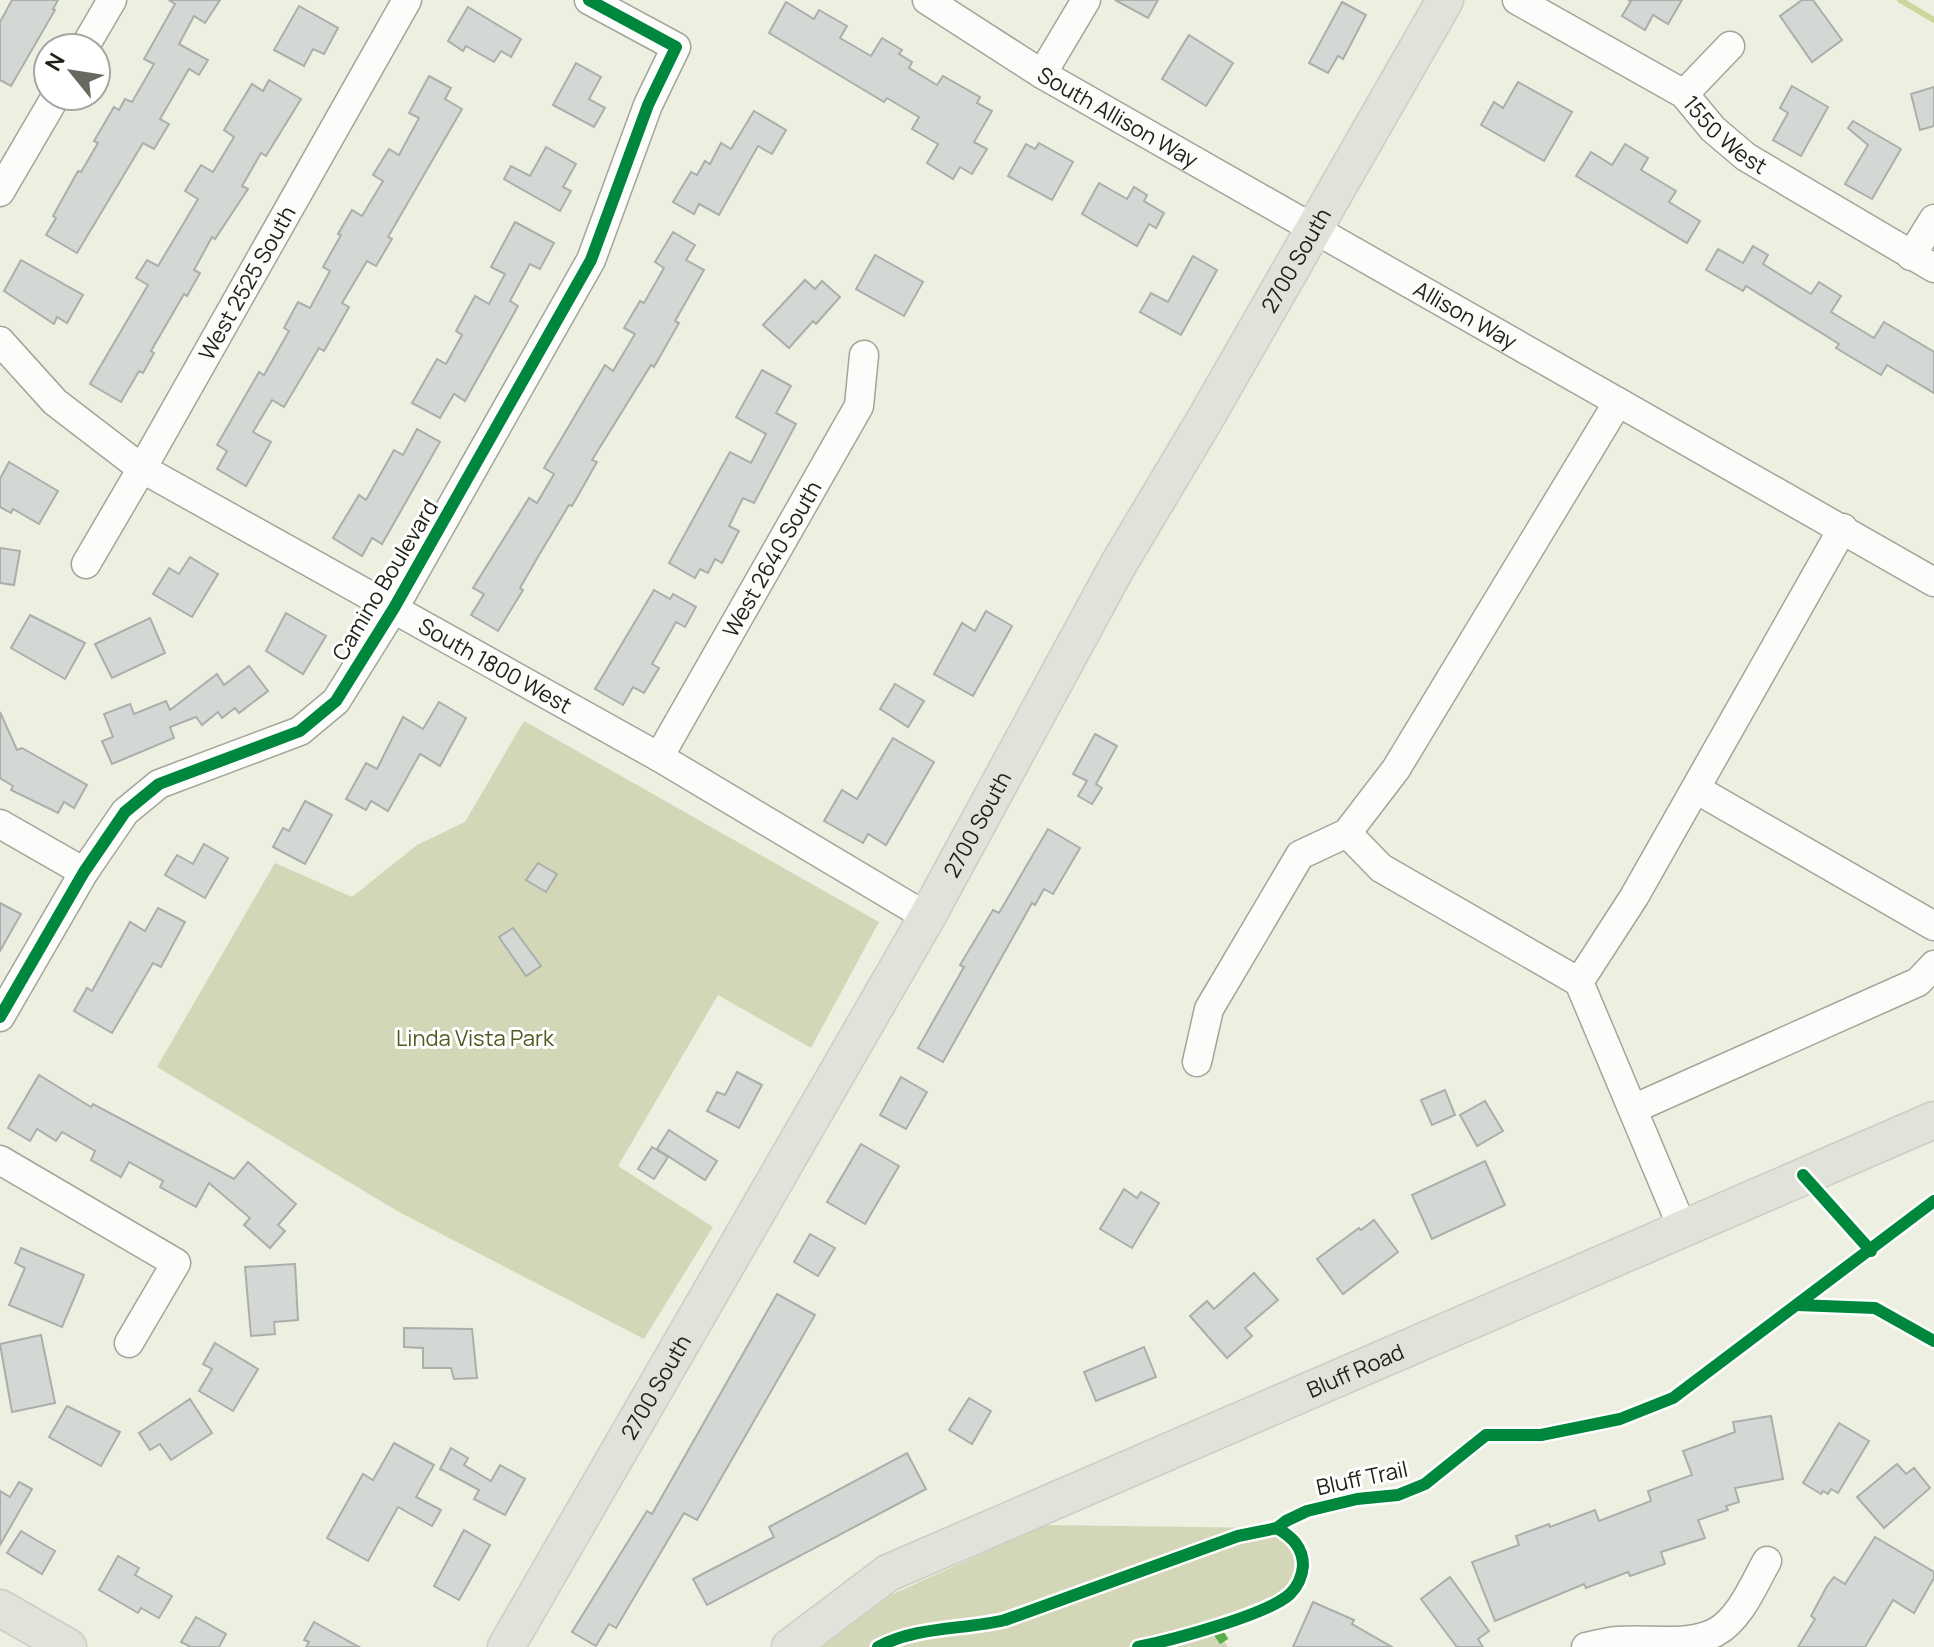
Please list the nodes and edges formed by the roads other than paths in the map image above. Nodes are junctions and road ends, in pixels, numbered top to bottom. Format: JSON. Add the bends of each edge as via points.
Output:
{"nodes":[{"id":1,"x":112,"y":0,"type":"edge"},
{"id":2,"x":407,"y":0,"type":"edge"},
{"id":3,"x":589,"y":0,"type":"edge"},
{"id":4,"x":927,"y":0,"type":"edge"},
{"id":5,"x":1086,"y":0,"type":"edge"},
{"id":6,"x":1445,"y":0,"type":"edge"},
{"id":7,"x":1517,"y":0,"type":"edge"},
{"id":8,"x":93,"y":32,"type":"edge"},
{"id":9,"x":1730,"y":46,"type":"dead end"},
{"id":10,"x":1042,"y":74,"type":"junction"},
{"id":11,"x":1684,"y":94,"type":"junction"},
{"id":12,"x":47,"y":112,"type":"edge"},
{"id":13,"x":0,"y":192,"type":"edge"},
{"id":14,"x":1934,"y":219,"type":"edge"},
{"id":15,"x":1313,"y":229,"type":"junction"},
{"id":16,"x":1923,"y":262,"type":"edge"},
{"id":17,"x":0,"y":341,"type":"edge"},
{"id":18,"x":864,"y":355,"type":"dead end"},
{"id":19,"x":1618,"y":402,"type":"junction"},
{"id":20,"x":141,"y":468,"type":"junction"},
{"id":21,"x":1843,"y":528,"type":"junction"},
{"id":22,"x":86,"y":564,"type":"dead end"},
{"id":23,"x":1934,"y":582,"type":"edge"},
{"id":24,"x":394,"y":608,"type":"junction"},
{"id":25,"x":659,"y":757,"type":"junction"},
{"id":26,"x":1696,"y":789,"type":"junction"},
{"id":27,"x":0,"y":824,"type":"edge"},
{"id":28,"x":1347,"y":833,"type":"junction"},
{"id":29,"x":84,"y":872,"type":"junction"},
{"id":30,"x":927,"y":917,"type":"junction"},
{"id":31,"x":1934,"y":926,"type":"edge"},
{"id":32,"x":1934,"y":965,"type":"edge"},
{"id":33,"x":1579,"y":982,"type":"junction"},
{"id":34,"x":0,"y":1017,"type":"edge"},
{"id":35,"x":1197,"y":1062,"type":"dead end"},
{"id":36,"x":1633,"y":1109,"type":"junction"},
{"id":37,"x":1934,"y":1120,"type":"edge"},
{"id":38,"x":0,"y":1160,"type":"edge"},
{"id":39,"x":1682,"y":1227,"type":"junction"},
{"id":40,"x":129,"y":1343,"type":"dead end"},
{"id":41,"x":1767,"y":1561,"type":"dead end"},
{"id":42,"x":0,"y":1608,"type":"edge"},
{"id":43,"x":68,"y":1647,"type":"edge"},
{"id":44,"x":506,"y":1647,"type":"edge"},
{"id":45,"x":790,"y":1647,"type":"edge"},
{"id":46,"x":1586,"y":1647,"type":"edge"}],
"edges":[{"from":1,"to":8,"type":"street"},
{"from":2,"to":20,"type":"street","name":"West 2525 South"},
{"from":3,"to":24,"type":"street","name":"Camino Boulevard","via":[[676,47],[648,105],[591,260]]},
{"from":4,"to":10,"type":"street","name":"South Allison Way"},
{"from":5,"to":10,"type":"street"},
{"from":6,"to":15,"type":"main road","name":"2700 South"},
{"from":7,"to":11,"type":"street","name":"1550 West"},
{"from":9,"to":11,"type":"street"},
{"from":10,"to":15,"type":"street","name":"South Allison Way"},
{"from":11,"to":16,"type":"street","name":"1550 West","via":[[1746,157]]},
{"from":12,"to":13,"type":"street"},
{"from":14,"to":16,"type":"street"},
{"from":15,"to":19,"type":"street","name":"Allison Way"},
{"from":15,"to":30,"type":"main road","name":"2700 South","via":[[1118,565]]},
{"from":17,"to":20,"type":"street","name":"South 1800 West","via":[[55,402]]},
{"from":18,"to":25,"type":"street","name":"West 2640 South","via":[[859,406]]},
{"from":19,"to":21,"type":"street","name":"Allison Way"},
{"from":19,"to":28,"type":"street","via":[[1396,769]]},
{"from":20,"to":22,"type":"street","name":"West 2525 South"},
{"from":20,"to":24,"type":"street","name":"South 1800 West"},
{"from":21,"to":23,"type":"street","name":"Allison Way"},
{"from":21,"to":26,"type":"street"},
{"from":24,"to":25,"type":"street","name":"South 1800 West"},
{"from":24,"to":29,"type":"street","name":"Camino Boulevard","via":[[336,701],[300,731],[159,784],[125,812]]},
{"from":25,"to":30,"type":"street","name":"South 1800 West"},
{"from":26,"to":31,"type":"street"},
{"from":26,"to":33,"type":"street"},
{"from":27,"to":29,"type":"street"},
{"from":28,"to":33,"type":"street","via":[[1381,868]]},
{"from":28,"to":35,"type":"street","via":[[1300,855],[1209,1009]]},
{"from":29,"to":34,"type":"street","name":"Camino Boulevard"},
{"from":30,"to":44,"type":"main road","name":"2700 South"},
{"from":32,"to":36,"type":"street","via":[[1918,982]]},
{"from":33,"to":36,"type":"street"},
{"from":36,"to":39,"type":"street"},
{"from":37,"to":39,"type":"main road","name":"Bluff Road"},
{"from":38,"to":40,"type":"street","via":[[176,1263]]},
{"from":39,"to":45,"type":"main road","name":"Bluff Road","via":[[888,1573]]},
{"from":41,"to":46,"type":"street","via":[[1718,1632],[1685,1641],[1617,1641]]},
{"from":42,"to":43,"type":"main road"}]}
